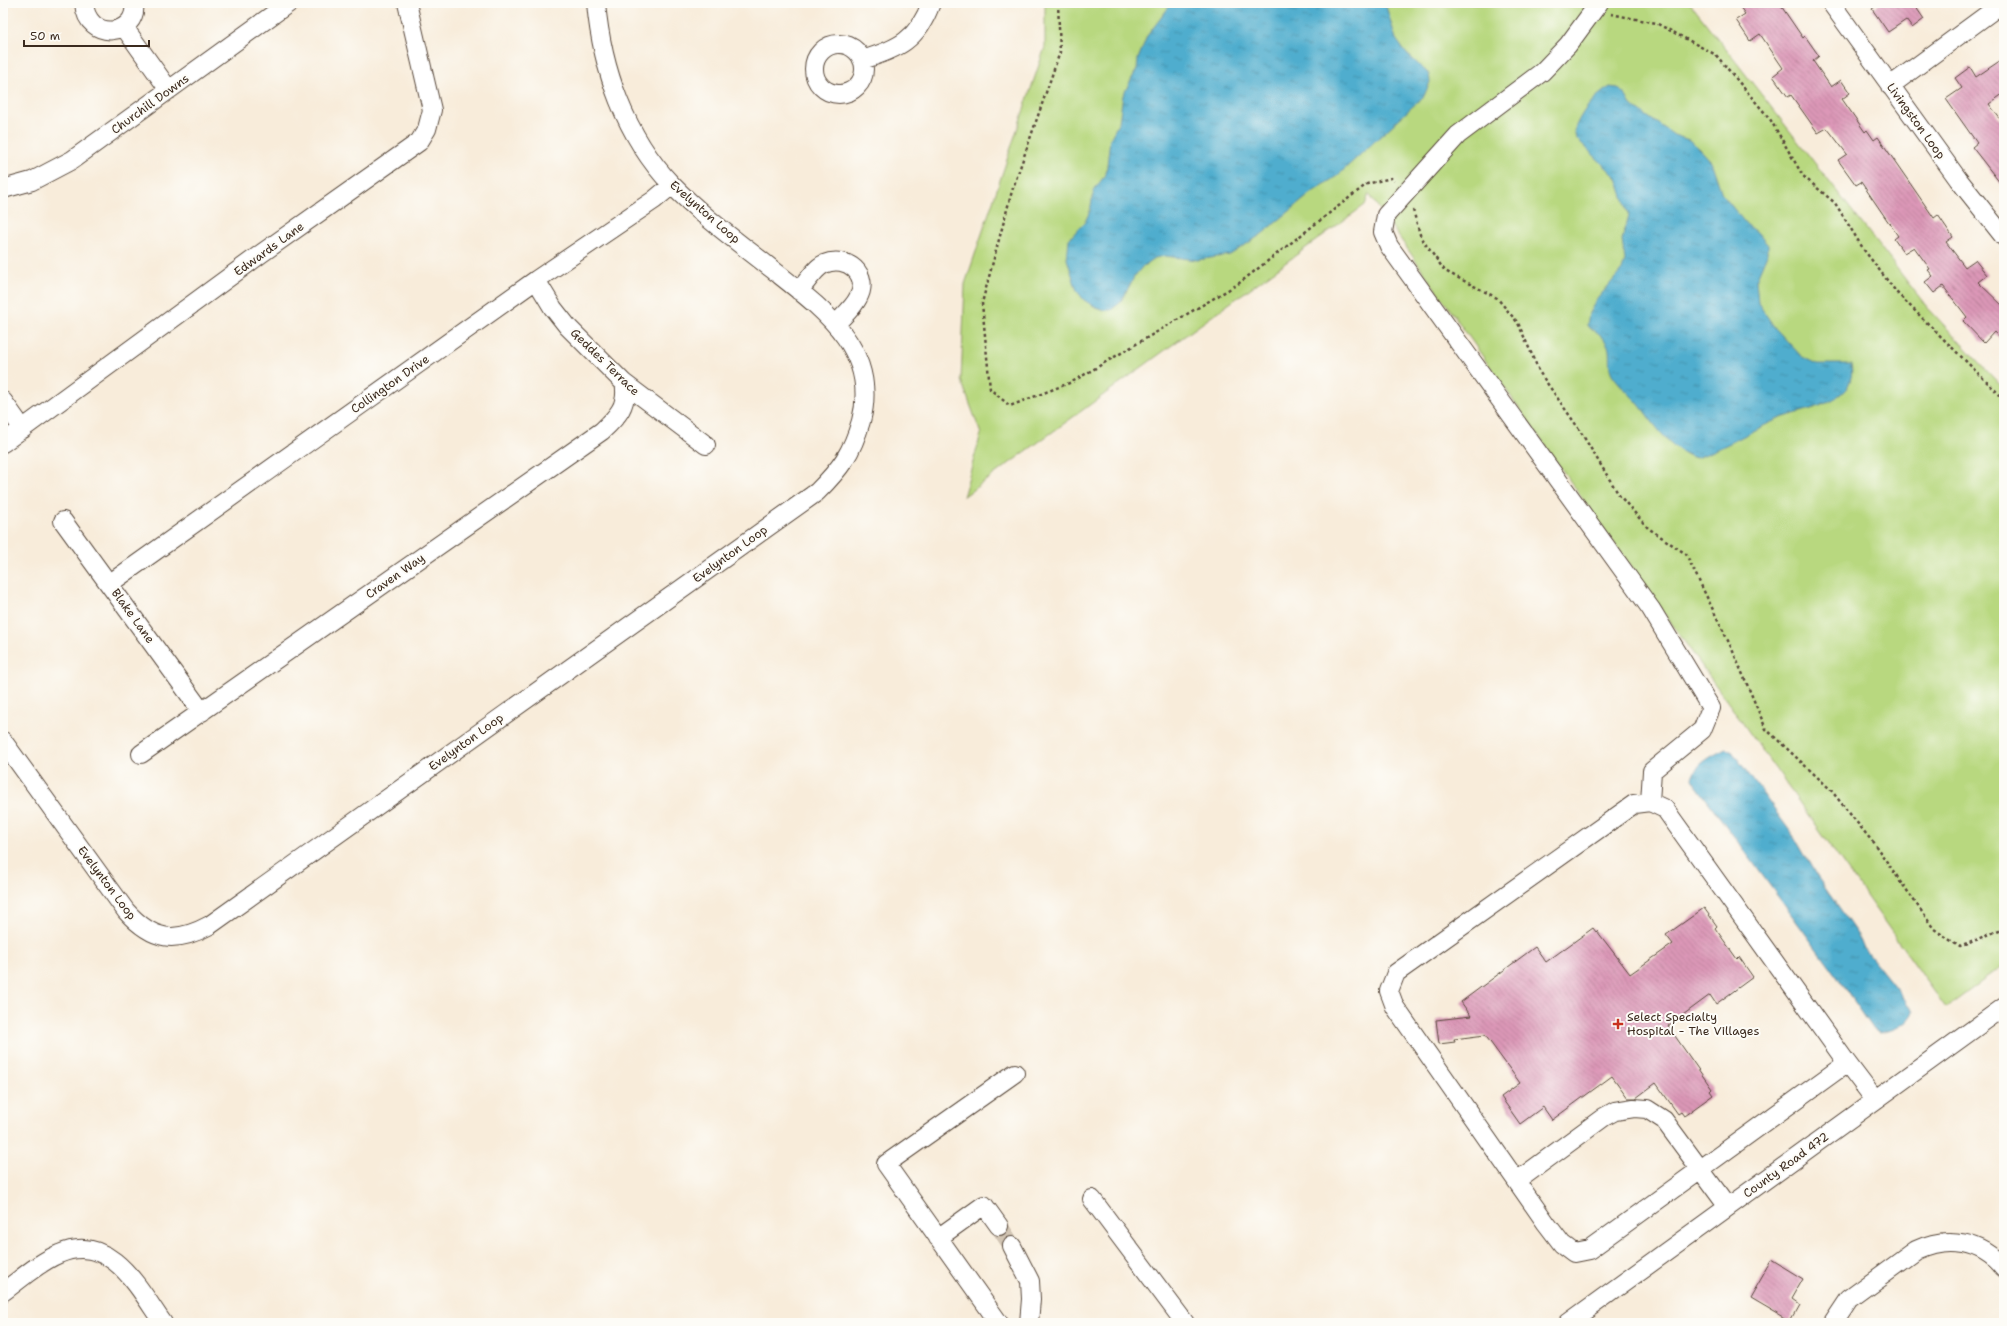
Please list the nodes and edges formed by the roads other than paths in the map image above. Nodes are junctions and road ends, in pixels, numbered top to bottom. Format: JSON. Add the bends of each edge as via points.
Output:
{"nodes":[{"id":1,"x":84,"y":3,"type":"edge"},
{"id":2,"x":134,"y":3,"type":"edge"},
{"id":3,"x":289,"y":3,"type":"edge"},
{"id":4,"x":407,"y":3,"type":"edge"},
{"id":5,"x":596,"y":3,"type":"edge"},
{"id":6,"x":931,"y":3,"type":"edge"},
{"id":7,"x":1831,"y":3,"type":"edge"},
{"id":8,"x":2003,"y":3,"type":"edge"},
{"id":9,"x":1596,"y":7,"type":"edge"},
{"id":10,"x":124,"y":27,"type":"junction"},
{"id":11,"x":862,"y":60,"type":"dead end"},
{"id":12,"x":1890,"y":86,"type":"junction"},
{"id":13,"x":169,"y":90,"type":"junction"},
{"id":14,"x":672,"y":184,"type":"junction"},
{"id":15,"x":3,"y":190,"type":"edge"},
{"id":16,"x":2003,"y":233,"type":"edge"},
{"id":17,"x":536,"y":280,"type":"junction"},
{"id":18,"x":799,"y":291,"type":"junction"},
{"id":19,"x":836,"y":324,"type":"junction"},
{"id":20,"x":624,"y":383,"type":"junction"},
{"id":21,"x":3,"y":401,"type":"edge"},
{"id":22,"x":23,"y":429,"type":"junction"},
{"id":23,"x":3,"y":443,"type":"edge"},
{"id":24,"x":706,"y":445,"type":"dead end"},
{"id":25,"x":63,"y":521,"type":"dead end"},
{"id":26,"x":109,"y":584,"type":"junction"},
{"id":27,"x":202,"y":712,"type":"junction"},
{"id":28,"x":3,"y":741,"type":"edge"},
{"id":29,"x":142,"y":754,"type":"dead end"},
{"id":30,"x":1650,"y":802,"type":"junction"},
{"id":31,"x":2004,"y":1007,"type":"edge"},
{"id":32,"x":1847,"y":1063,"type":"junction"},
{"id":33,"x":1015,"y":1073,"type":"dead end"},
{"id":34,"x":1876,"y":1100,"type":"junction"},
{"id":35,"x":1700,"y":1171,"type":"junction"},
{"id":36,"x":1518,"y":1181,"type":"junction"},
{"id":37,"x":1092,"y":1199,"type":"dead end"},
{"id":38,"x":1728,"y":1207,"type":"junction"},
{"id":39,"x":999,"y":1226,"type":"tunnel mouth"},
{"id":40,"x":938,"y":1238,"type":"junction"},
{"id":41,"x":1012,"y":1246,"type":"tunnel mouth"},
{"id":42,"x":2004,"y":1268,"type":"edge"},
{"id":43,"x":3,"y":1292,"type":"edge"},
{"id":44,"x":163,"y":1323,"type":"edge"},
{"id":45,"x":999,"y":1323,"type":"edge"},
{"id":46,"x":1029,"y":1323,"type":"edge"},
{"id":47,"x":1185,"y":1323,"type":"edge"},
{"id":48,"x":1568,"y":1323,"type":"edge"},
{"id":49,"x":1833,"y":1323,"type":"edge"}],
"edges":[{"from":1,"to":10,"type":"street","via":[[85,15],[92,24],[102,30],[113,31]]},
{"from":2,"to":10,"type":"street","via":[[132,19]]},
{"from":3,"to":13,"type":"street","name":"Churchill Downs"},
{"from":4,"to":22,"type":"street","name":"Edwards Lane","via":[[432,110],[427,129],[419,142],[262,253]]},
{"from":5,"to":14,"type":"street","name":"Evelynton Loop","via":[[598,33],[618,99],[634,132]]},
{"from":6,"to":11,"type":"street","via":[[917,32],[905,43]]},
{"from":7,"to":12,"type":"street","name":"Livingston Loop"},
{"from":8,"to":12,"type":"street"},
{"from":9,"to":30,"type":"street","via":[[1568,45],[1542,72],[1458,135],[1386,215],[1383,232],[1389,246],[1651,609],[1711,708],[1702,730],[1652,771]]},
{"from":10,"to":13,"type":"street"},
{"from":12,"to":16,"type":"street","name":"Livingston Loop","via":[[1958,179]]},
{"from":13,"to":15,"type":"street","name":"Churchill Downs","via":[[72,160],[32,181]]},
{"from":14,"to":17,"type":"street","name":"Collington Drive","via":[[654,200]]},
{"from":14,"to":18,"type":"street","name":"Evelynton Loop","via":[[706,216]]},
{"from":17,"to":20,"type":"street","name":"Geddes Terrace","via":[[568,327]]},
{"from":17,"to":26,"type":"street","name":"Collington Drive"},
{"from":18,"to":19,"type":"street","name":"Evelynton Loop"},
{"from":18,"to":19,"type":"street","via":[[822,264],[833,260],[854,267],[860,277],[862,288],[858,299]]},
{"from":19,"to":28,"type":"street","name":"Evelynton Loop","via":[[853,349],[864,375],[865,407],[855,442],[838,471],[817,492],[217,920],[193,934],[174,937],[154,934],[138,924]]},
{"from":20,"to":24,"type":"street","name":"Geddes Terrace"},
{"from":20,"to":27,"type":"street","name":"Craven Way","via":[[624,404],[616,417],[602,431]]},
{"from":21,"to":22,"type":"street"},
{"from":22,"to":23,"type":"street","name":"Edwards Lane"},
{"from":25,"to":26,"type":"street","name":"Blake Lane"},
{"from":26,"to":27,"type":"street","name":"Blake Lane"},
{"from":27,"to":29,"type":"street","name":"Craven Way"},
{"from":30,"to":32,"type":"street","via":[[1665,809]]},
{"from":30,"to":36,"type":"street","via":[[1634,804],[1396,973],[1389,991],[1395,1007]]},
{"from":31,"to":34,"type":"street","name":"County Road 472"},
{"from":32,"to":34,"type":"street"},
{"from":32,"to":35,"type":"street"},
{"from":33,"to":40,"type":"street","via":[[886,1164]]},
{"from":34,"to":38,"type":"street","name":"County Road 472"},
{"from":35,"to":36,"type":"street","via":[[1664,1120],[1647,1109],[1634,1108],[1615,1111],[1604,1117]]},
{"from":35,"to":36,"type":"street","via":[[1589,1250],[1574,1253],[1562,1244]]},
{"from":35,"to":38,"type":"street"},
{"from":37,"to":47,"type":"street"},
{"from":38,"to":48,"type":"street","name":"County Road 472"},
{"from":39,"to":40,"type":"street","via":[[984,1205]]},
{"from":40,"to":45,"type":"street"},
{"from":41,"to":46,"type":"street","via":[[1030,1281]]},
{"from":42,"to":49,"type":"street","via":[[1980,1248],[1969,1244],[1928,1244],[1849,1299]]},
{"from":43,"to":44,"type":"street","via":[[50,1258],[81,1249],[100,1252],[116,1261],[127,1273]]}]}
